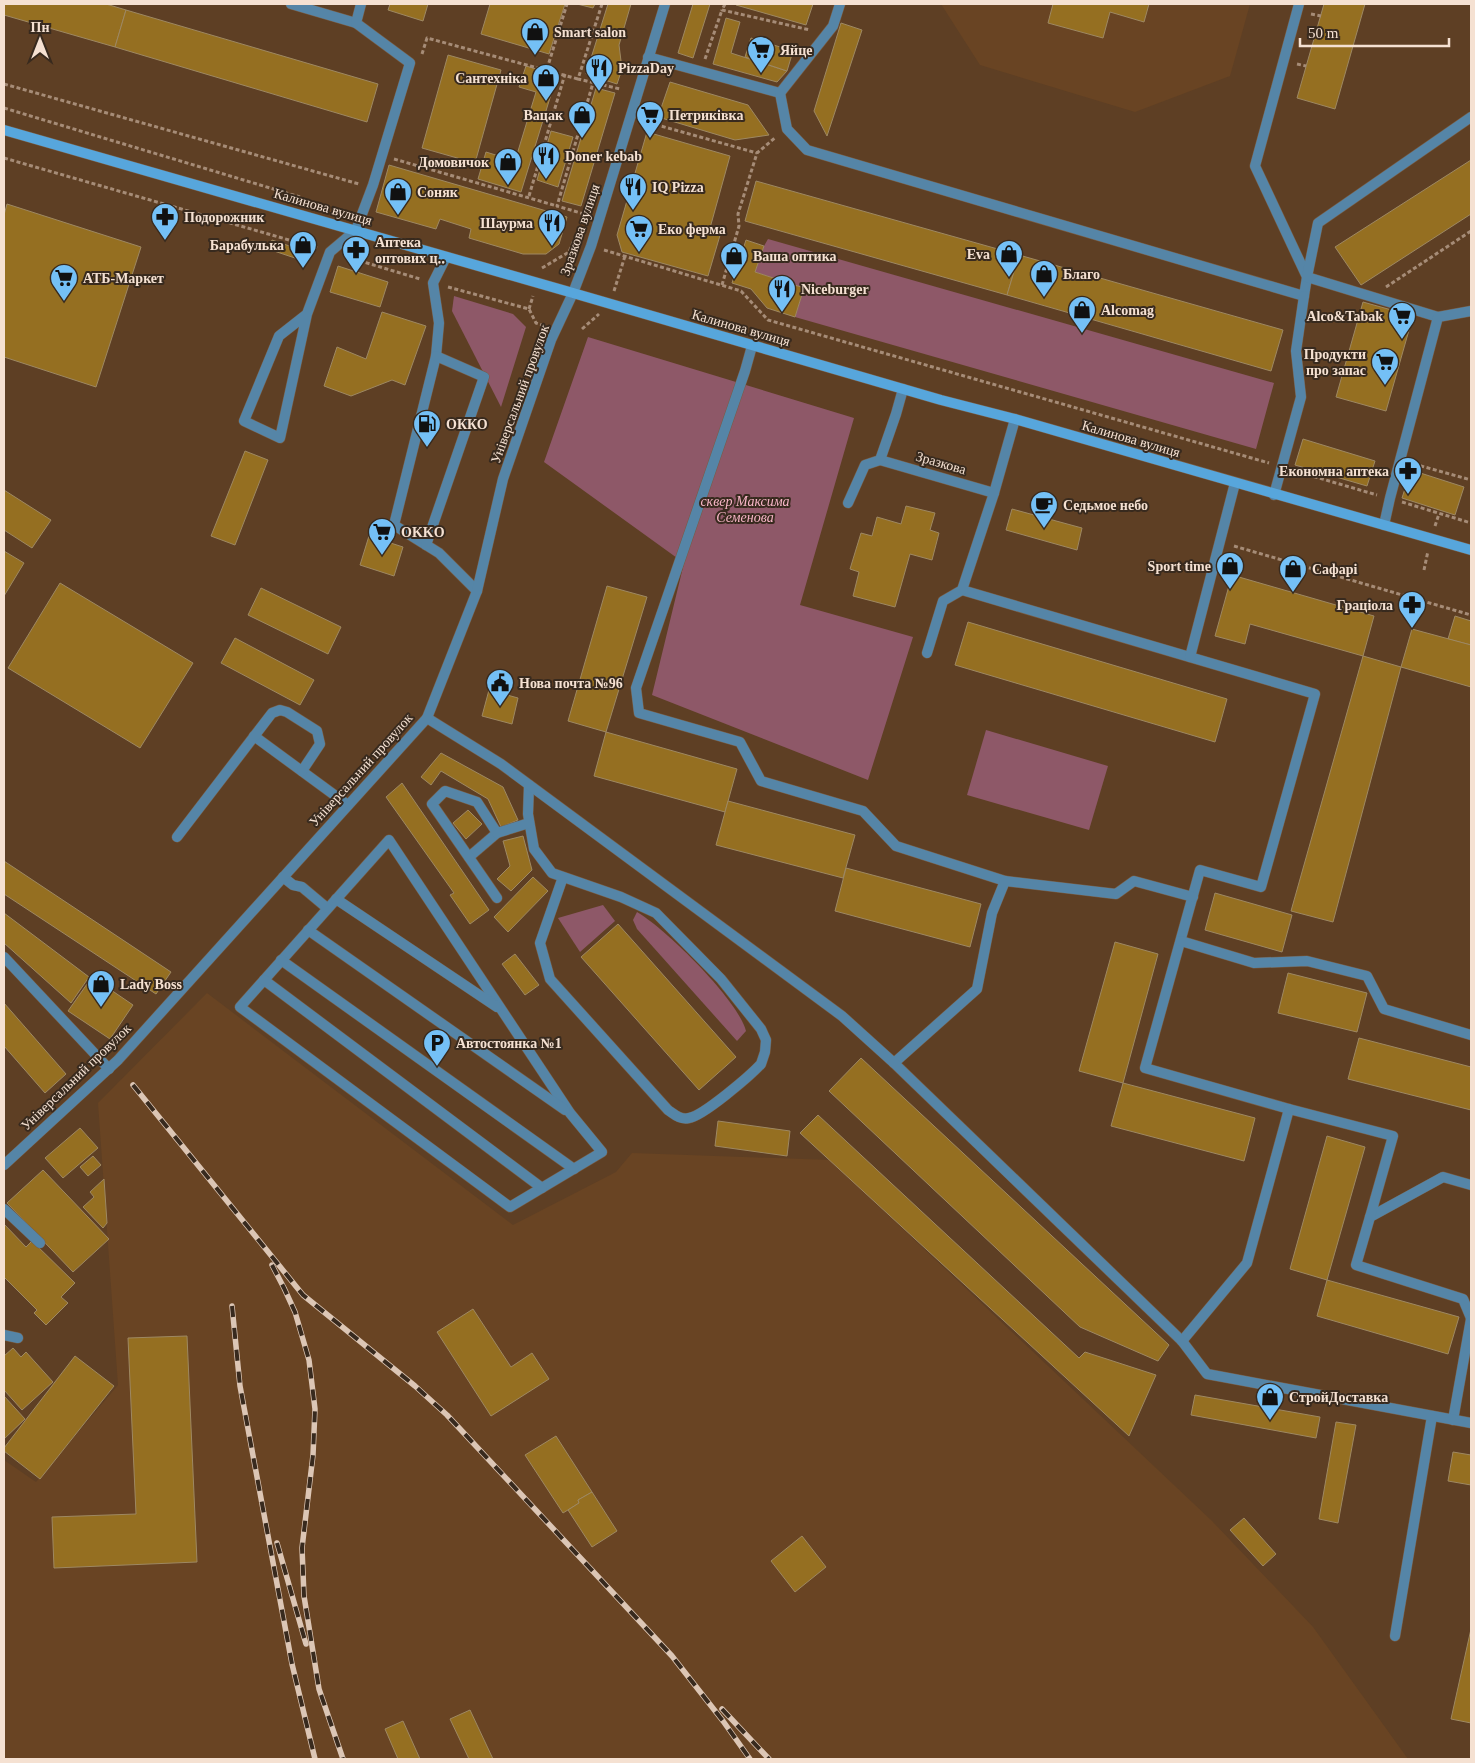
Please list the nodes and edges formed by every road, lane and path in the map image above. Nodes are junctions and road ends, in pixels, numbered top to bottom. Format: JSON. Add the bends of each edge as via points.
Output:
{"nodes":[{"id":1,"x":290,"y":4,"type":"edge"},
{"id":2,"x":361,"y":4,"type":"edge"},
{"id":3,"x":567,"y":4,"type":"edge"},
{"id":4,"x":602,"y":4,"type":"edge"},
{"id":5,"x":664,"y":4,"type":"edge"},
{"id":6,"x":725,"y":4,"type":"edge"},
{"id":7,"x":840,"y":4,"type":"edge"},
{"id":8,"x":1299,"y":4,"type":"edge"},
{"id":9,"x":722,"y":10,"type":"junction"},
{"id":10,"x":356,"y":23,"type":"junction"},
{"id":11,"x":833,"y":26,"type":"junction"},
{"id":12,"x":421,"y":56,"type":"dead end"},
{"id":13,"x":648,"y":58,"type":"junction"},
{"id":14,"x":547,"y":69,"type":"junction"},
{"id":15,"x":701,"y":70,"type":"junction"},
{"id":16,"x":565,"y":74,"type":"junction"},
{"id":17,"x":578,"y":79,"type":"junction"},
{"id":18,"x":593,"y":83,"type":"junction"},
{"id":19,"x":4,"y":84,"type":"edge"},
{"id":20,"x":620,"y":89,"type":"dead end"},
{"id":21,"x":780,"y":93,"type":"junction"},
{"id":22,"x":4,"y":108,"type":"edge"},
{"id":23,"x":1471,"y":117,"type":"edge"},
{"id":24,"x":640,"y":120,"type":"dead end"},
{"id":25,"x":787,"y":129,"type":"junction"},
{"id":26,"x":4,"y":130,"type":"edge"},
{"id":27,"x":757,"y":153,"type":"junction"},
{"id":28,"x":381,"y":156,"type":"junction"},
{"id":29,"x":4,"y":158,"type":"edge"},
{"id":30,"x":373,"y":185,"type":"junction"},
{"id":31,"x":529,"y":196,"type":"junction"},
{"id":32,"x":305,"y":199,"type":"dead end"},
{"id":33,"x":557,"y":206,"type":"junction"},
{"id":34,"x":584,"y":214,"type":"dead end"},
{"id":35,"x":356,"y":230,"type":"junction"},
{"id":36,"x":1471,"y":231,"type":"edge"},
{"id":37,"x":330,"y":252,"type":"junction"},
{"id":38,"x":446,"y":257,"type":"junction"},
{"id":39,"x":1307,"y":277,"type":"junction"},
{"id":40,"x":433,"y":283,"type":"junction"},
{"id":41,"x":722,"y":285,"type":"junction"},
{"id":42,"x":573,"y":292,"type":"junction"},
{"id":43,"x":1304,"y":296,"type":"junction"},
{"id":44,"x":1372,"y":296,"type":"junction"},
{"id":45,"x":610,"y":304,"type":"junction"},
{"id":46,"x":1471,"y":311,"type":"edge"},
{"id":47,"x":307,"y":314,"type":"junction"},
{"id":48,"x":1438,"y":317,"type":"junction"},
{"id":49,"x":558,"y":328,"type":"junction"},
{"id":50,"x":752,"y":346,"type":"junction"},
{"id":51,"x":436,"y":356,"type":"junction"},
{"id":52,"x":903,"y":389,"type":"junction"},
{"id":53,"x":1015,"y":419,"type":"junction"},
{"id":54,"x":880,"y":460,"type":"junction"},
{"id":55,"x":1401,"y":460,"type":"junction"},
{"id":56,"x":1282,"y":467,"type":"junction"},
{"id":57,"x":1471,"y":480,"type":"edge"},
{"id":58,"x":1235,"y":484,"type":"junction"},
{"id":59,"x":994,"y":493,"type":"junction"},
{"id":60,"x":1274,"y":495,"type":"junction"},
{"id":61,"x":1390,"y":498,"type":"junction"},
{"id":62,"x":848,"y":503,"type":"dead end"},
{"id":63,"x":1471,"y":523,"type":"edge"},
{"id":64,"x":1384,"y":525,"type":"junction"},
{"id":65,"x":1219,"y":541,"type":"junction"},
{"id":66,"x":426,"y":545,"type":"junction"},
{"id":67,"x":1471,"y":550,"type":"edge"},
{"id":68,"x":962,"y":590,"type":"junction"},
{"id":69,"x":477,"y":591,"type":"junction"},
{"id":70,"x":1471,"y":615,"type":"edge"},
{"id":71,"x":927,"y":653,"type":"dead end"},
{"id":72,"x":1190,"y":658,"type":"junction"},
{"id":73,"x":427,"y":718,"type":"junction"},
{"id":74,"x":254,"y":736,"type":"junction"},
{"id":75,"x":302,"y":771,"type":"junction"},
{"id":76,"x":529,"y":785,"type":"junction"},
{"id":77,"x":348,"y":805,"type":"junction"},
{"id":78,"x":529,"y":823,"type":"junction"},
{"id":79,"x":497,"y":833,"type":"junction"},
{"id":80,"x":177,"y":837,"type":"dead end"},
{"id":81,"x":469,"y":857,"type":"junction"},
{"id":82,"x":283,"y":877,"type":"junction"},
{"id":83,"x":563,"y":877,"type":"junction"},
{"id":84,"x":1005,"y":881,"type":"junction"},
{"id":85,"x":1193,"y":896,"type":"junction"},
{"id":86,"x":497,"y":898,"type":"dead end"},
{"id":87,"x":336,"y":899,"type":"junction"},
{"id":88,"x":327,"y":908,"type":"junction"},
{"id":89,"x":308,"y":930,"type":"junction"},
{"id":90,"x":1181,"y":941,"type":"junction"},
{"id":91,"x":4,"y":957,"type":"edge"},
{"id":92,"x":281,"y":960,"type":"junction"},
{"id":93,"x":264,"y":980,"type":"junction"},
{"id":94,"x":502,"y":1011,"type":"junction"},
{"id":95,"x":1471,"y":1035,"type":"edge"},
{"id":96,"x":894,"y":1063,"type":"junction"},
{"id":97,"x":109,"y":1068,"type":"junction"},
{"id":98,"x":1289,"y":1109,"type":"junction"},
{"id":99,"x":570,"y":1113,"type":"junction"},
{"id":100,"x":4,"y":1165,"type":"edge"},
{"id":101,"x":574,"y":1169,"type":"junction"},
{"id":102,"x":1471,"y":1185,"type":"edge"},
{"id":103,"x":542,"y":1188,"type":"junction"},
{"id":104,"x":4,"y":1209,"type":"edge"},
{"id":105,"x":1370,"y":1217,"type":"junction"},
{"id":106,"x":40,"y":1243,"type":"dead end"},
{"id":107,"x":1471,"y":1318,"type":"edge"},
{"id":108,"x":4,"y":1335,"type":"edge"},
{"id":109,"x":18,"y":1338,"type":"dead end"},
{"id":110,"x":1182,"y":1341,"type":"junction"},
{"id":111,"x":1432,"y":1416,"type":"junction"},
{"id":112,"x":1453,"y":1420,"type":"junction"},
{"id":113,"x":1471,"y":1423,"type":"edge"},
{"id":114,"x":1395,"y":1636,"type":"dead end"}],
"edges":[{"from":1,"to":10,"type":"street"},
{"from":2,"to":10,"type":"street"},
{"from":3,"to":14,"type":"path"},
{"from":4,"to":17,"type":"path"},
{"from":5,"to":13,"type":"street","name":"Зразкова вулиця"},
{"from":6,"to":9,"type":"path"},
{"from":7,"to":11,"type":"street"},
{"from":8,"to":39,"type":"street","via":[[1254,166]]},
{"from":9,"to":11,"type":"path","via":[[811,30],[825,30]]},
{"from":9,"to":15,"type":"path"},
{"from":10,"to":28,"type":"street","via":[[410,63]]},
{"from":11,"to":21,"type":"street"},
{"from":12,"to":14,"type":"path","via":[[427,38]]},
{"from":13,"to":15,"type":"street"},
{"from":13,"to":42,"type":"street","name":"Зразкова вулиця","via":[[591,246]]},
{"from":14,"to":16,"type":"path"},
{"from":15,"to":21,"type":"street"},
{"from":16,"to":17,"type":"path"},
{"from":16,"to":31,"type":"path"},
{"from":17,"to":18,"type":"path"},
{"from":18,"to":20,"type":"path"},
{"from":18,"to":33,"type":"path"},
{"from":19,"to":30,"type":"path","via":[[357,184]]},
{"from":21,"to":25,"type":"street"},
{"from":22,"to":32,"type":"path"},
{"from":23,"to":39,"type":"street","via":[[1318,223]]},
{"from":24,"to":27,"type":"path"},
{"from":25,"to":27,"type":"path"},
{"from":25,"to":43,"type":"street","via":[[807,150]]},
{"from":26,"to":35,"type":"main road","name":"Калинова вулиця"},
{"from":27,"to":41,"type":"path","via":[[738,214],[739,226]]},
{"from":28,"to":30,"type":"street"},
{"from":28,"to":31,"type":"path"},
{"from":29,"to":37,"type":"path"},
{"from":30,"to":35,"type":"street"},
{"from":31,"to":33,"type":"path"},
{"from":33,"to":34,"type":"path"},
{"from":35,"to":37,"type":"street"},
{"from":35,"to":38,"type":"main road","name":"Калинова вулиця"},
{"from":36,"to":44,"type":"path"},
{"from":37,"to":40,"type":"path"},
{"from":37,"to":47,"type":"street"},
{"from":38,"to":40,"type":"street"},
{"from":38,"to":42,"type":"main road","name":"Калинова вулиця"},
{"from":39,"to":43,"type":"street"},
{"from":39,"to":44,"type":"street"},
{"from":40,"to":49,"type":"path","via":[[528,310],[536,323]]},
{"from":40,"to":51,"type":"street","via":[[439,323]]},
{"from":41,"to":45,"type":"path","via":[[625,256]]},
{"from":41,"to":56,"type":"path","via":[[741,290],[768,320]]},
{"from":42,"to":45,"type":"main road","name":"Калинова вулиця"},
{"from":42,"to":49,"type":"street","name":"Універсальний провулок"},
{"from":43,"to":56,"type":"street","via":[[1296,351],[1301,397]]},
{"from":44,"to":48,"type":"street"},
{"from":45,"to":50,"type":"main road","name":"Калинова вулиця"},
{"from":46,"to":48,"type":"street"},
{"from":47,"to":47,"type":"street","via":[[279,336],[244,421],[280,438]]},
{"from":48,"to":55,"type":"street"},
{"from":49,"to":69,"type":"street","name":"Універсальний провулок","via":[[503,480]]},
{"from":50,"to":52,"type":"main road","name":"Калинова вулиця"},
{"from":50,"to":84,"type":"street","via":[[636,688],[639,713],[740,742],[761,781],[863,811],[896,846]]},
{"from":51,"to":66,"type":"street","via":[[394,525]]},
{"from":51,"to":66,"type":"street","via":[[484,377]]},
{"from":52,"to":53,"type":"main road","name":"Калинова вулиця"},
{"from":52,"to":54,"type":"street"},
{"from":53,"to":58,"type":"main road","name":"Калинова вулиця"},
{"from":53,"to":59,"type":"street"},
{"from":54,"to":59,"type":"street","name":"Зразкова"},
{"from":54,"to":62,"type":"street","via":[[865,465]]},
{"from":55,"to":57,"type":"path"},
{"from":55,"to":61,"type":"street"},
{"from":56,"to":60,"type":"street"},
{"from":56,"to":61,"type":"path"},
{"from":58,"to":60,"type":"main road","name":"Калинова вулиця"},
{"from":58,"to":65,"type":"street"},
{"from":59,"to":68,"type":"street"},
{"from":60,"to":64,"type":"main road","name":"Калинова вулиця"},
{"from":61,"to":63,"type":"path"},
{"from":61,"to":64,"type":"street"},
{"from":64,"to":67,"type":"main road","name":"Калинова вулиця"},
{"from":65,"to":70,"type":"path"},
{"from":65,"to":72,"type":"street"},
{"from":66,"to":69,"type":"street","via":[[439,553]]},
{"from":68,"to":71,"type":"street","via":[[943,601]]},
{"from":68,"to":72,"type":"street"},
{"from":69,"to":73,"type":"street","name":"Універсальний провулок"},
{"from":72,"to":85,"type":"street","via":[[1315,694],[1261,886],[1200,870]]},
{"from":73,"to":76,"type":"street"},
{"from":73,"to":77,"type":"street","name":"Універсальний провулок"},
{"from":74,"to":75,"type":"street"},
{"from":74,"to":75,"type":"street","via":[[272,713],[280,710],[317,732],[320,744]]},
{"from":74,"to":80,"type":"street"},
{"from":75,"to":77,"type":"street"},
{"from":76,"to":78,"type":"street"},
{"from":76,"to":96,"type":"street","via":[[842,1016]]},
{"from":77,"to":82,"type":"street","name":"Універсальний провулок"},
{"from":78,"to":79,"type":"street"},
{"from":78,"to":83,"type":"street","via":[[534,849],[552,873]]},
{"from":79,"to":81,"type":"street"},
{"from":79,"to":81,"type":"street","via":[[477,802],[445,791],[432,804]]},
{"from":81,"to":86,"type":"street"},
{"from":82,"to":88,"type":"street","via":[[302,886]]},
{"from":82,"to":97,"type":"street","name":"Універсальний провулок"},
{"from":83,"to":83,"type":"street","via":[[621,897],[656,914],[721,979],[761,1029],[766,1040],[761,1064],[701,1114],[688,1119],[668,1110],[550,979],[540,943]]},
{"from":84,"to":85,"type":"street","via":[[1116,894],[1134,881]]},
{"from":84,"to":96,"type":"street","via":[[992,914],[977,990]]},
{"from":85,"to":90,"type":"street"},
{"from":87,"to":88,"type":"street"},
{"from":87,"to":94,"type":"street"},
{"from":87,"to":94,"type":"street","via":[[389,840]]},
{"from":88,"to":89,"type":"street"},
{"from":89,"to":92,"type":"street"},
{"from":89,"to":99,"type":"street"},
{"from":90,"to":95,"type":"street","via":[[1254,963],[1307,961],[1368,976],[1384,1009]]},
{"from":90,"to":98,"type":"street","via":[[1145,1068]]},
{"from":91,"to":97,"type":"street"},
{"from":92,"to":93,"type":"street"},
{"from":92,"to":101,"type":"street"},
{"from":93,"to":103,"type":"street"},
{"from":93,"to":103,"type":"street","via":[[240,1007],[510,1207]]},
{"from":94,"to":99,"type":"street"},
{"from":96,"to":110,"type":"street"},
{"from":97,"to":100,"type":"street","name":"Універсальний провулок"},
{"from":98,"to":105,"type":"street","via":[[1393,1136]]},
{"from":98,"to":110,"type":"street","via":[[1247,1263]]},
{"from":99,"to":101,"type":"street","via":[[602,1152]]},
{"from":101,"to":103,"type":"street"},
{"from":102,"to":105,"type":"street","via":[[1443,1177]]},
{"from":104,"to":106,"type":"street"},
{"from":105,"to":107,"type":"street","via":[[1356,1265],[1463,1299]]},
{"from":107,"to":112,"type":"street"},
{"from":108,"to":109,"type":"street"},
{"from":110,"to":111,"type":"street","via":[[1207,1374]]},
{"from":111,"to":112,"type":"street"},
{"from":111,"to":114,"type":"street"},
{"from":112,"to":113,"type":"street"}]}
